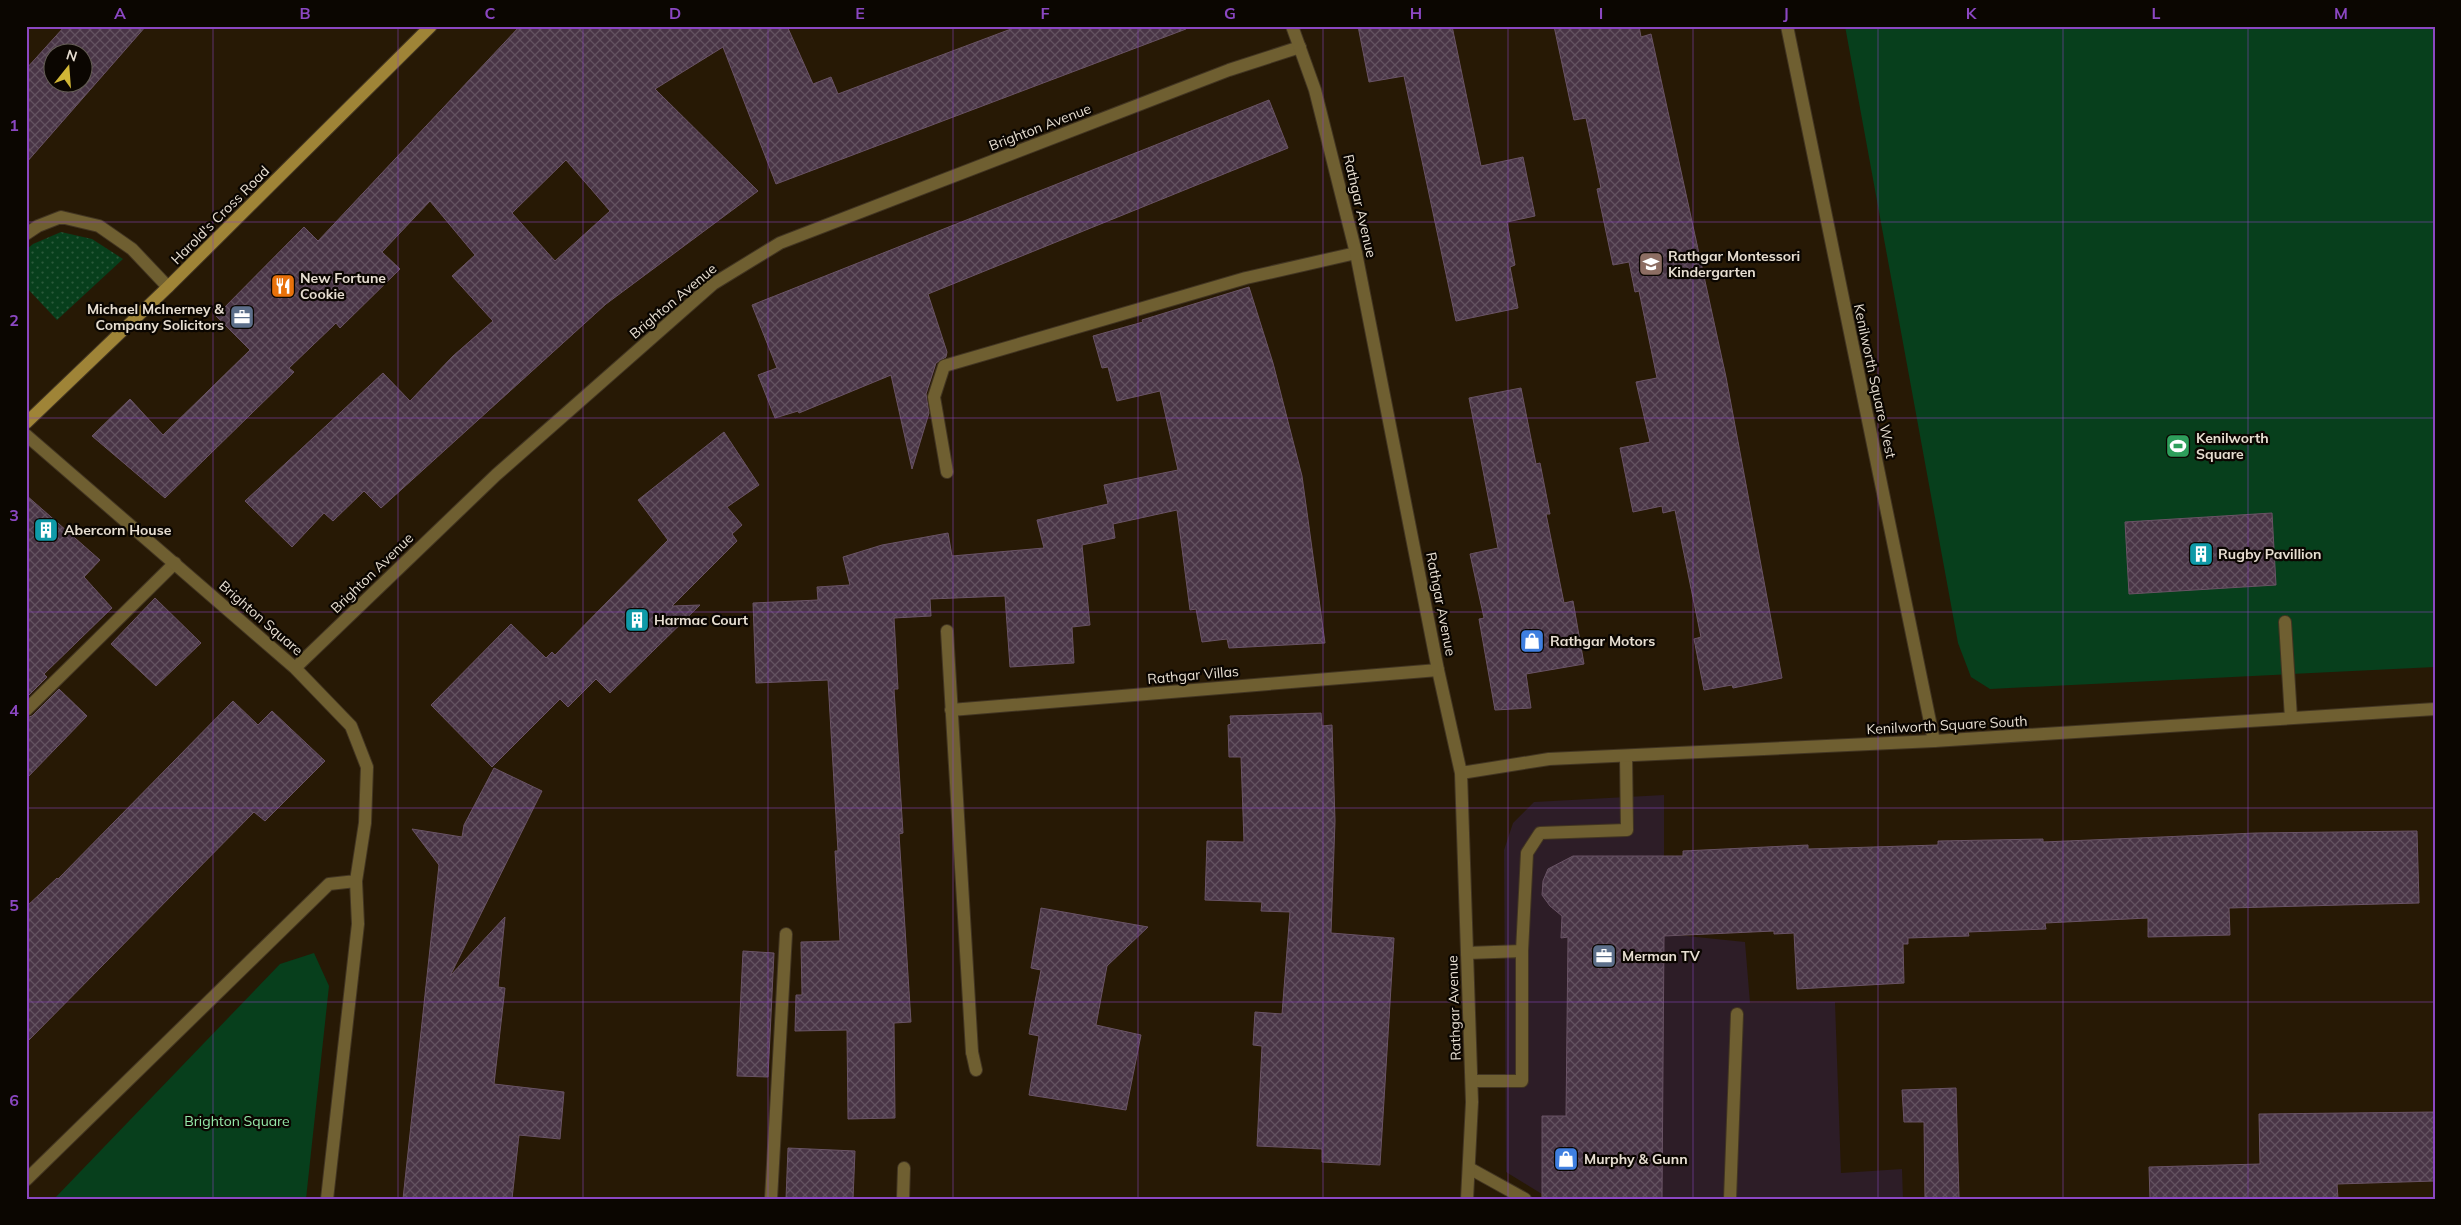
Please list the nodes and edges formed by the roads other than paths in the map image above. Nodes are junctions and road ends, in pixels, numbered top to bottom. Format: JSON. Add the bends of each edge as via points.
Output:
{"nodes":[{"id":1,"x":432,"y":26,"type":"edge"},
{"id":2,"x":1292,"y":26,"type":"edge"},
{"id":3,"x":1787,"y":26,"type":"edge"},
{"id":4,"x":1300,"y":47,"type":"junction"},
{"id":5,"x":26,"y":234,"type":"edge"},
{"id":6,"x":1356,"y":253,"type":"junction"},
{"id":7,"x":168,"y":287,"type":"junction"},
{"id":8,"x":26,"y":423,"type":"edge"},
{"id":9,"x":26,"y":435,"type":"edge"},
{"id":10,"x":947,"y":472,"type":"dead end"},
{"id":11,"x":176,"y":563,"type":"junction"},
{"id":12,"x":2284,"y":622,"type":"dead end"},
{"id":13,"x":946,"y":631,"type":"dead end"},
{"id":14,"x":294,"y":668,"type":"junction"},
{"id":15,"x":1438,"y":670,"type":"junction"},
{"id":16,"x":2435,"y":709,"type":"edge"},
{"id":17,"x":26,"y":710,"type":"edge"},
{"id":18,"x":951,"y":710,"type":"junction"},
{"id":19,"x":2291,"y":718,"type":"junction"},
{"id":20,"x":1934,"y":741,"type":"junction"},
{"id":21,"x":1626,"y":756,"type":"junction"},
{"id":22,"x":1461,"y":773,"type":"junction"},
{"id":23,"x":356,"y":880,"type":"junction"},
{"id":24,"x":786,"y":934,"type":"dead end"},
{"id":25,"x":1522,"y":951,"type":"junction"},
{"id":26,"x":1467,"y":952,"type":"junction"},
{"id":27,"x":1737,"y":1014,"type":"dead end"},
{"id":28,"x":976,"y":1070,"type":"dead end"},
{"id":29,"x":1472,"y":1081,"type":"junction"},
{"id":30,"x":904,"y":1168,"type":"dead end"},
{"id":31,"x":1469,"y":1168,"type":"junction"},
{"id":32,"x":26,"y":1180,"type":"edge"},
{"id":33,"x":327,"y":1199,"type":"edge"},
{"id":34,"x":771,"y":1199,"type":"edge"},
{"id":35,"x":903,"y":1199,"type":"edge"},
{"id":36,"x":1467,"y":1199,"type":"edge"},
{"id":37,"x":1525,"y":1199,"type":"edge"},
{"id":38,"x":1730,"y":1199,"type":"edge"}],
"edges":[{"from":1,"to":7,"type":"main road","name":"Harold's Cross Road"},
{"from":2,"to":4,"type":"street","name":"Rathgar Avenue"},
{"from":3,"to":20,"type":"street","name":"Kenilworth Square West"},
{"from":4,"to":6,"type":"street","name":"Rathgar Avenue","via":[[1315,90]]},
{"from":4,"to":14,"type":"street","name":"Brighton Avenue","via":[[1229,70],[780,243],[712,284],[496,475]]},
{"from":5,"to":7,"type":"street","via":[[60,217],[99,226],[132,249]]},
{"from":6,"to":10,"type":"street","via":[[1246,278],[944,366],[934,397]]},
{"from":6,"to":15,"type":"street","name":"Rathgar Avenue"},
{"from":7,"to":8,"type":"main road","name":"Harold's Cross Road"},
{"from":9,"to":11,"type":"street","name":"Brighton Square"},
{"from":11,"to":14,"type":"street","name":"Brighton Square"},
{"from":11,"to":17,"type":"street"},
{"from":12,"to":19,"type":"street"},
{"from":13,"to":18,"type":"street"},
{"from":14,"to":23,"type":"street","name":"Brighton Square","via":[[351,726],[367,767],[366,823]]},
{"from":15,"to":18,"type":"street","name":"Rathgar Villas"},
{"from":15,"to":22,"type":"street","name":"Rathgar Avenue"},
{"from":16,"to":19,"type":"street","name":"Kenilworth Square South"},
{"from":18,"to":28,"type":"street","via":[[972,1052]]},
{"from":19,"to":20,"type":"street","name":"Kenilworth Square South"},
{"from":20,"to":21,"type":"street","name":"Kenilworth Square South"},
{"from":21,"to":22,"type":"street","name":"Kenilworth Square South","via":[[1549,759]]},
{"from":21,"to":25,"type":"street","via":[[1626,830],[1540,833],[1527,853]]},
{"from":22,"to":26,"type":"street","name":"Rathgar Avenue"},
{"from":23,"to":32,"type":"street","via":[[329,884]]},
{"from":23,"to":33,"type":"street","name":"Brighton Square","via":[[358,924]]},
{"from":24,"to":34,"type":"street"},
{"from":25,"to":26,"type":"street"},
{"from":25,"to":29,"type":"street","via":[[1522,1081]]},
{"from":26,"to":29,"type":"street","name":"Rathgar Avenue"},
{"from":27,"to":38,"type":"street"},
{"from":29,"to":31,"type":"street","name":"Rathgar Avenue"},
{"from":30,"to":35,"type":"street"},
{"from":31,"to":36,"type":"street","name":"Rathgar Avenue"},
{"from":31,"to":37,"type":"street"}]}
